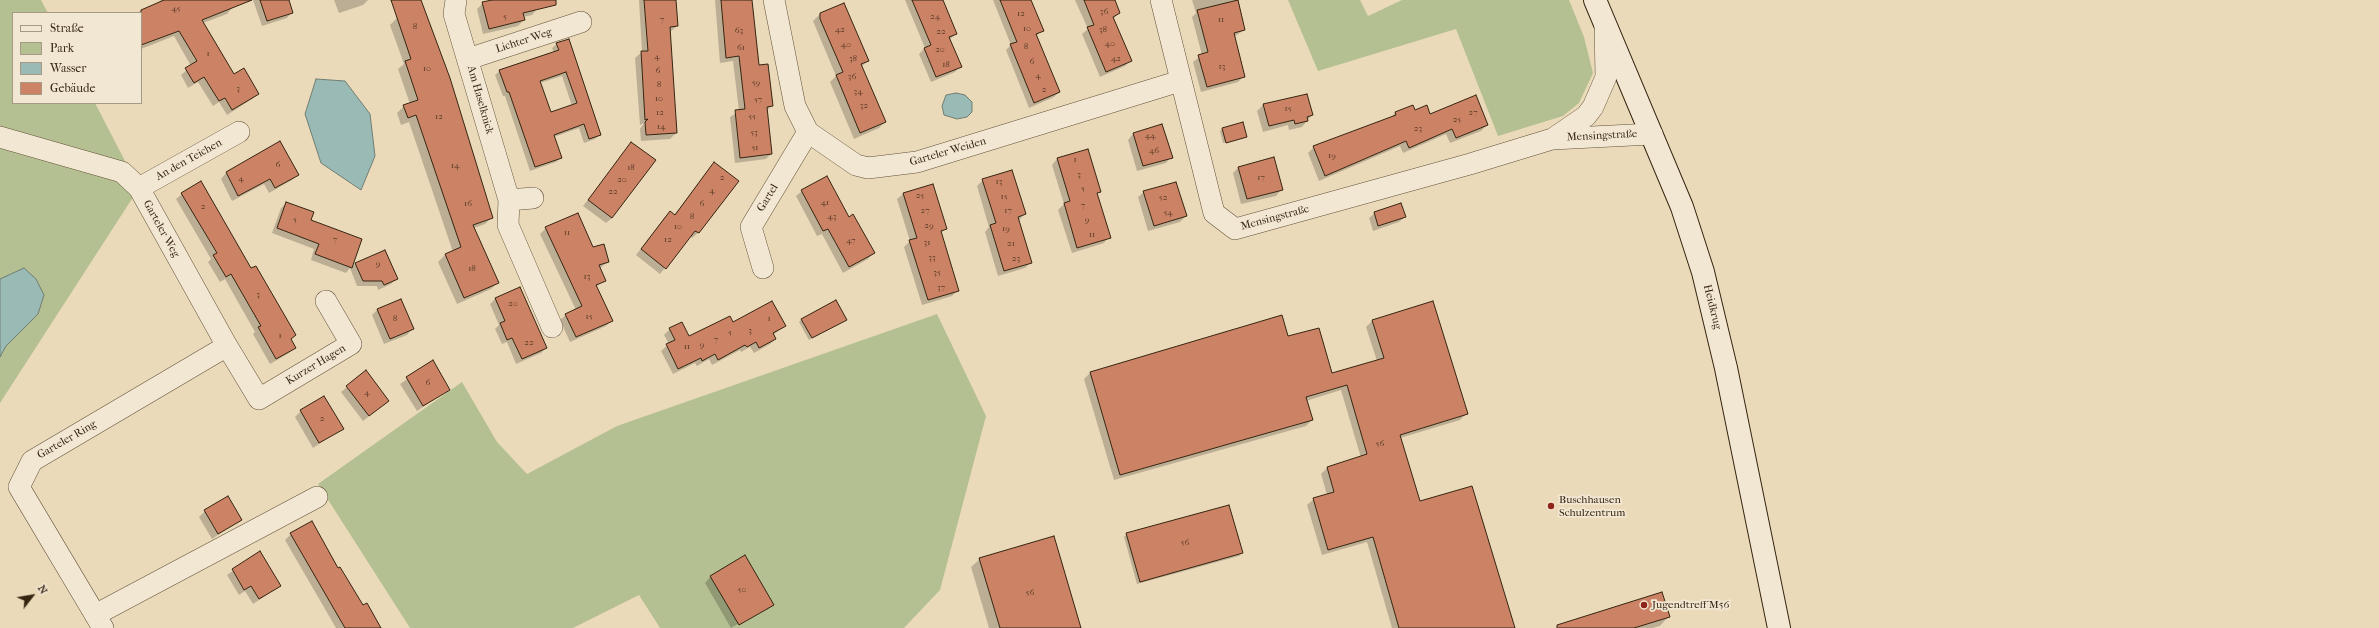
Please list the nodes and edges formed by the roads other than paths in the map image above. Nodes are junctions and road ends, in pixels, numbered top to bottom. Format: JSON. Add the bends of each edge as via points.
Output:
{"nodes":[{"id":1,"x":456,"y":0,"type":"edge"},
{"id":2,"x":774,"y":0,"type":"edge"},
{"id":3,"x":1161,"y":0,"type":"edge"},
{"id":4,"x":1595,"y":0,"type":"edge"},
{"id":5,"x":581,"y":22,"type":"dead end"},
{"id":6,"x":1605,"y":25,"type":"junction"},
{"id":7,"x":468,"y":59,"type":"junction"},
{"id":8,"x":1180,"y":81,"type":"junction"},
{"id":9,"x":239,"y":132,"type":"dead end"},
{"id":10,"x":808,"y":132,"type":"junction"},
{"id":11,"x":1652,"y":134,"type":"junction"},
{"id":12,"x":0,"y":137,"type":"edge"},
{"id":13,"x":1552,"y":140,"type":"junction"},
{"id":14,"x":139,"y":188,"type":"junction"},
{"id":15,"x":533,"y":198,"type":"dead end"},
{"id":16,"x":509,"y":200,"type":"junction"},
{"id":17,"x":763,"y":268,"type":"dead end"},
{"id":18,"x":326,"y":301,"type":"dead end"},
{"id":19,"x":552,"y":327,"type":"dead end"},
{"id":20,"x":227,"y":346,"type":"junction"},
{"id":21,"x":259,"y":398,"type":"joint"},
{"id":22,"x":317,"y":497,"type":"dead end"},
{"id":23,"x":99,"y":621,"type":"edge"},
{"id":24,"x":1779,"y":628,"type":"edge"}],
"edges":[{"from":1,"to":7,"type":"street","name":"Am Haselknick","via":[[454,14]]},
{"from":2,"to":10,"type":"street","name":"Garteler Weiden","via":[[795,106]]},
{"from":3,"to":8,"type":"street","name":"Mensingstraße"},
{"from":4,"to":6,"type":"main road","name":"Heidkrug"},
{"from":5,"to":7,"type":"street","name":"Lichter Weg"},
{"from":6,"to":11,"type":"main road","name":"Heidkrug"},
{"from":6,"to":13,"type":"street","name":"Mensingstraße","via":[[1606,77],[1594,107],[1586,116]]},
{"from":7,"to":16,"type":"street","name":"Am Haselknick"},
{"from":8,"to":10,"type":"street","name":"Garteler Weiden","via":[[917,162],[868,168],[856,165]]},
{"from":8,"to":13,"type":"street","name":"Mensingstraße","via":[[1214,213],[1235,229]]},
{"from":9,"to":14,"type":"street","name":"An den Teichen"},
{"from":10,"to":17,"type":"street","name":"Gartel","via":[[751,227]]},
{"from":11,"to":13,"type":"street","name":"Mensingstraße","via":[[1594,135]]},
{"from":11,"to":24,"type":"main road","name":"Heidkrug","via":[[1682,207],[1703,272],[1726,368]]},
{"from":12,"to":14,"type":"street","name":"Garteler Weg","via":[[122,172]]},
{"from":14,"to":20,"type":"street","name":"Garteler Weg"},
{"from":15,"to":16,"type":"street"},
{"from":16,"to":19,"type":"street","name":"Am Haselknick","via":[[508,225]]},
{"from":18,"to":21,"type":"street","name":"Kurzer Hagen","via":[[351,344]]},
{"from":20,"to":21,"type":"street","name":"Garteler Weg"},
{"from":20,"to":23,"type":"street","name":"Garteler Ring","via":[[32,460],[19,487]]},
{"from":22,"to":23,"type":"street"}]}
